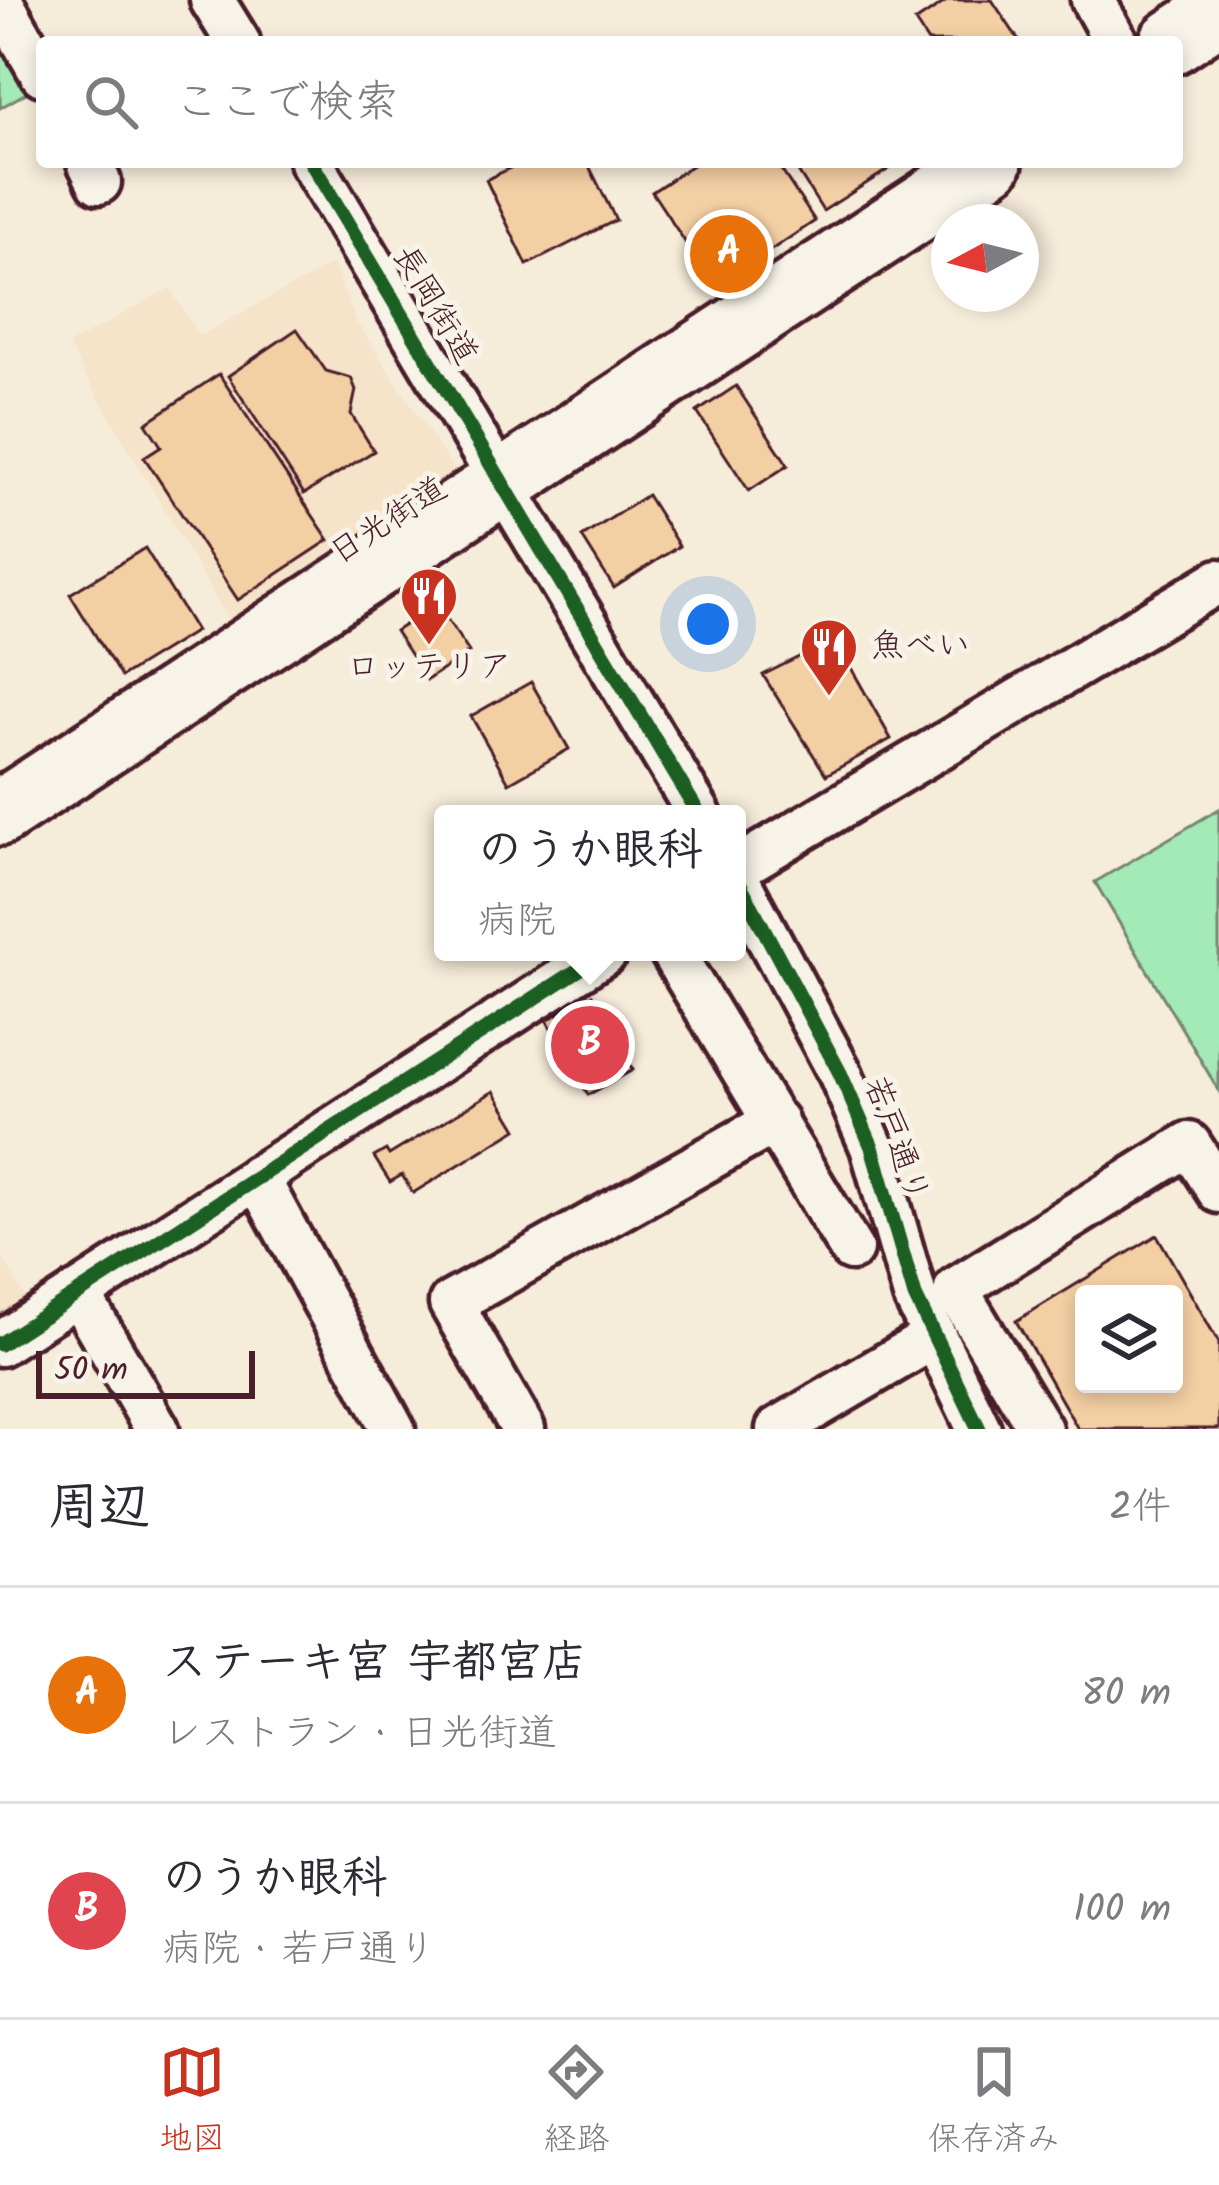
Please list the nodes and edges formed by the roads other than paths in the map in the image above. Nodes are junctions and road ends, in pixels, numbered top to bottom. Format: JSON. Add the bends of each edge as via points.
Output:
{"nodes":[{"id":1,"x":0,"y":0,"type":"edge"},
{"id":2,"x":212,"y":0,"type":"edge"},
{"id":3,"x":1093,"y":0,"type":"edge"},
{"id":4,"x":1219,"y":11,"type":"edge"},
{"id":5,"x":234,"y":36,"type":"edge"},
{"id":6,"x":1112,"y":36,"type":"edge"},
{"id":7,"x":1181,"y":36,"type":"edge"},
{"id":8,"x":36,"y":63,"type":"edge"},
{"id":9,"x":315,"y":168,"type":"edge"},
{"id":10,"x":981,"y":168,"type":"edge"},
{"id":11,"x":505,"y":482,"type":"junction"},
{"id":12,"x":1219,"y":581,"type":"edge"},
{"id":13,"x":694,"y":805,"type":"edge"},
{"id":14,"x":0,"y":813,"type":"edge"},
{"id":15,"x":746,"y":863,"type":"edge"},
{"id":16,"x":746,"y":896,"type":"edge"},
{"id":17,"x":592,"y":961,"type":"edge"},
{"id":18,"x":678,"y":961,"type":"edge"},
{"id":19,"x":776,"y":1121,"type":"junction"},
{"id":20,"x":872,"y":1147,"type":"junction"},
{"id":21,"x":257,"y":1177,"type":"junction"},
{"id":22,"x":814,"y":1183,"type":"junction"},
{"id":23,"x":1219,"y":1191,"type":"edge"},
{"id":24,"x":851,"y":1249,"type":"dead end"},
{"id":25,"x":77,"y":1294,"type":"junction"},
{"id":26,"x":932,"y":1338,"type":"junction"},
{"id":27,"x":0,"y":1343,"type":"edge"},
{"id":28,"x":157,"y":1429,"type":"edge"},
{"id":29,"x":393,"y":1429,"type":"edge"},
{"id":30,"x":523,"y":1429,"type":"edge"},
{"id":31,"x":778,"y":1429,"type":"edge"},
{"id":32,"x":979,"y":1429,"type":"edge"},
{"id":33,"x":1040,"y":1429,"type":"edge"}],
"edges":[{"from":1,"to":8,"type":"street"},
{"from":2,"to":5,"type":"street"},
{"from":3,"to":6,"type":"street"},
{"from":4,"to":7,"type":"highway"},
{"from":9,"to":11,"type":"street","name":"長岡街道"},
{"from":10,"to":11,"type":"highway","name":"日光街道"},
{"from":11,"to":13,"type":"street"},
{"from":11,"to":14,"type":"highway","name":"日光街道"},
{"from":12,"to":15,"type":"street"},
{"from":16,"to":20,"type":"street","name":"若戸通り"},
{"from":17,"to":21,"type":"street"},
{"from":18,"to":19,"type":"street"},
{"from":19,"to":22,"type":"street"},
{"from":19,"to":30,"type":"street","via":[[451,1303]]},
{"from":20,"to":22,"type":"street"},
{"from":20,"to":26,"type":"street","name":"若戸通り"},
{"from":21,"to":25,"type":"street"},
{"from":21,"to":29,"type":"street"},
{"from":22,"to":24,"type":"street"},
{"from":23,"to":33,"type":"street","via":[[1189,1144],[956,1289]]},
{"from":25,"to":27,"type":"street"},
{"from":25,"to":28,"type":"street"},
{"from":26,"to":31,"type":"street"},
{"from":26,"to":32,"type":"street","name":"若戸通り"}]}
